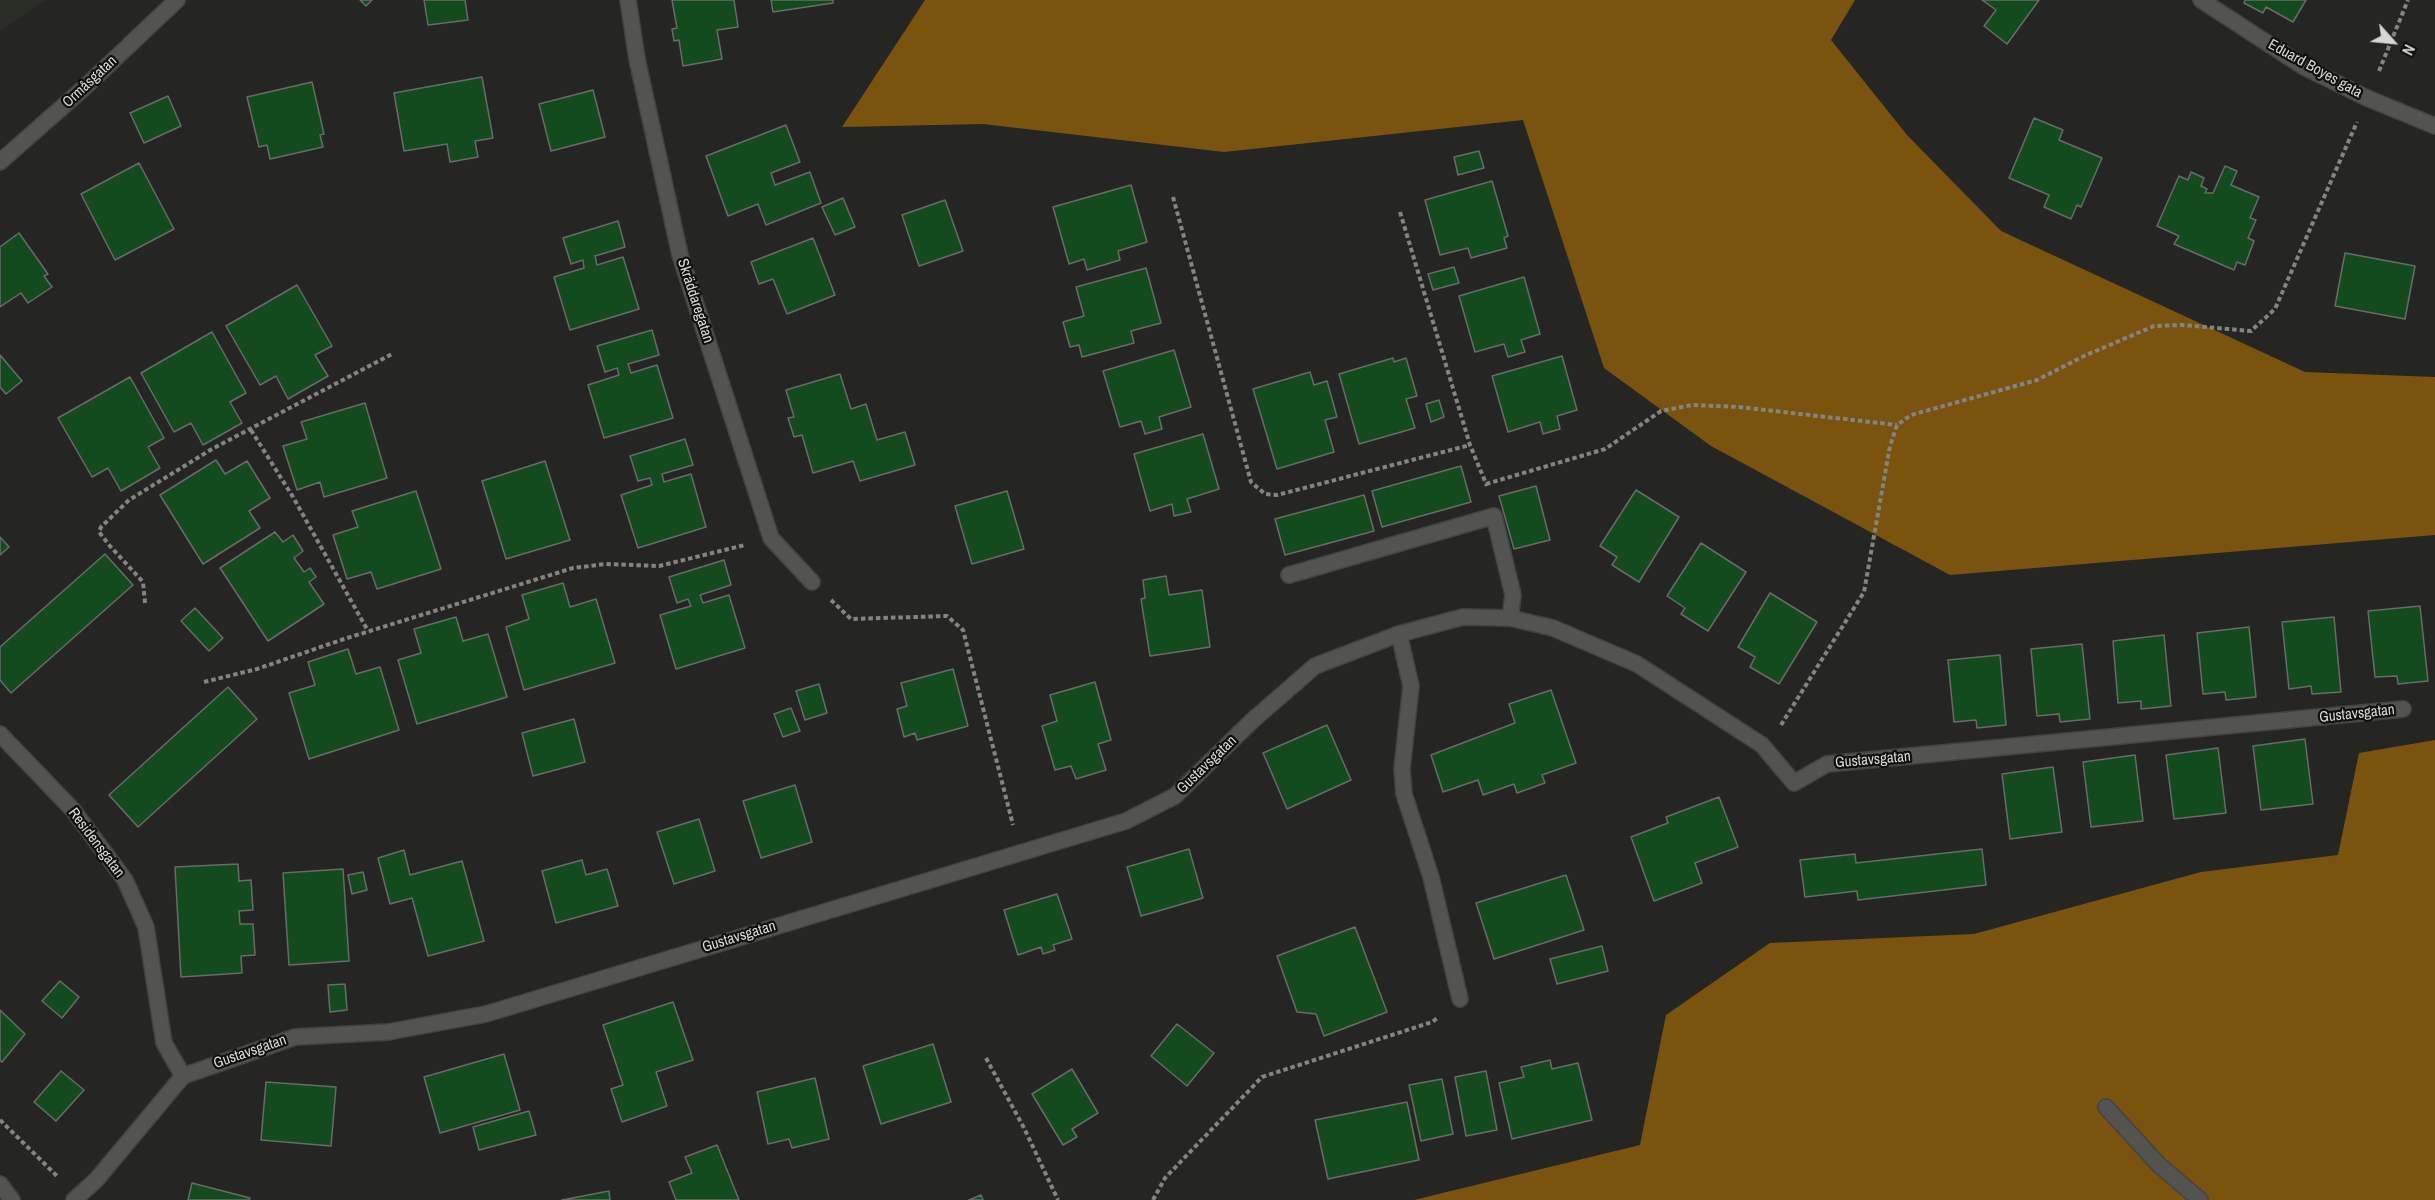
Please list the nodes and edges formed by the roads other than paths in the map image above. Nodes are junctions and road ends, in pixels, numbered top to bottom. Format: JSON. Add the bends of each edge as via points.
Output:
{"nodes":[{"id":1,"x":177,"y":0,"type":"edge"},
{"id":2,"x":628,"y":0,"type":"edge"},
{"id":3,"x":2201,"y":0,"type":"edge"},
{"id":4,"x":2435,"y":126,"type":"edge"},
{"id":5,"x":0,"y":162,"type":"edge"},
{"id":6,"x":1289,"y":575,"type":"dead end"},
{"id":7,"x":812,"y":582,"type":"road end"},
{"id":8,"x":1510,"y":618,"type":"junction"},
{"id":9,"x":1399,"y":634,"type":"junction"},
{"id":10,"x":2403,"y":709,"type":"dead end"},
{"id":11,"x":0,"y":734,"type":"edge"},
{"id":12,"x":1460,"y":999,"type":"road end"},
{"id":13,"x":183,"y":1076,"type":"junction"},
{"id":14,"x":2106,"y":1107,"type":"dead end"},
{"id":15,"x":0,"y":1184,"type":"edge"},
{"id":16,"x":75,"y":1199,"type":"edge"},
{"id":17,"x":12,"y":1200,"type":"edge"},
{"id":18,"x":2200,"y":1200,"type":"edge"}],
"edges":[{"from":1,"to":5,"type":"street","name":"Ormåsgatan"},
{"from":2,"to":7,"type":"street","name":"Skräddaregatan","via":[[680,255],[771,538]]},
{"from":3,"to":4,"type":"street","name":"Eduard Boyes gata","via":[[2304,67]]},
{"from":6,"to":8,"type":"street","via":[[1494,516],[1513,595]]},
{"from":8,"to":9,"type":"street","name":"Gustavsgatan","via":[[1463,617]]},
{"from":8,"to":10,"type":"street","name":"Gustavsgatan","via":[[1553,628],[1637,664],[1762,745],[1794,783],[1827,764]]},
{"from":9,"to":12,"type":"street","via":[[1411,687],[1402,769],[1404,794],[1431,877]]},
{"from":9,"to":13,"type":"street","name":"Gustavsgatan","via":[[1315,666],[1175,796],[1126,821],[486,1014],[388,1032],[295,1036]]},
{"from":11,"to":13,"type":"street","name":"Residensgatan","via":[[73,810],[125,880],[146,927],[164,1043]]},
{"from":13,"to":16,"type":"street","via":[[97,1179]]},
{"from":14,"to":18,"type":"street","via":[[2158,1164]]},
{"from":15,"to":17,"type":"street"}]}
